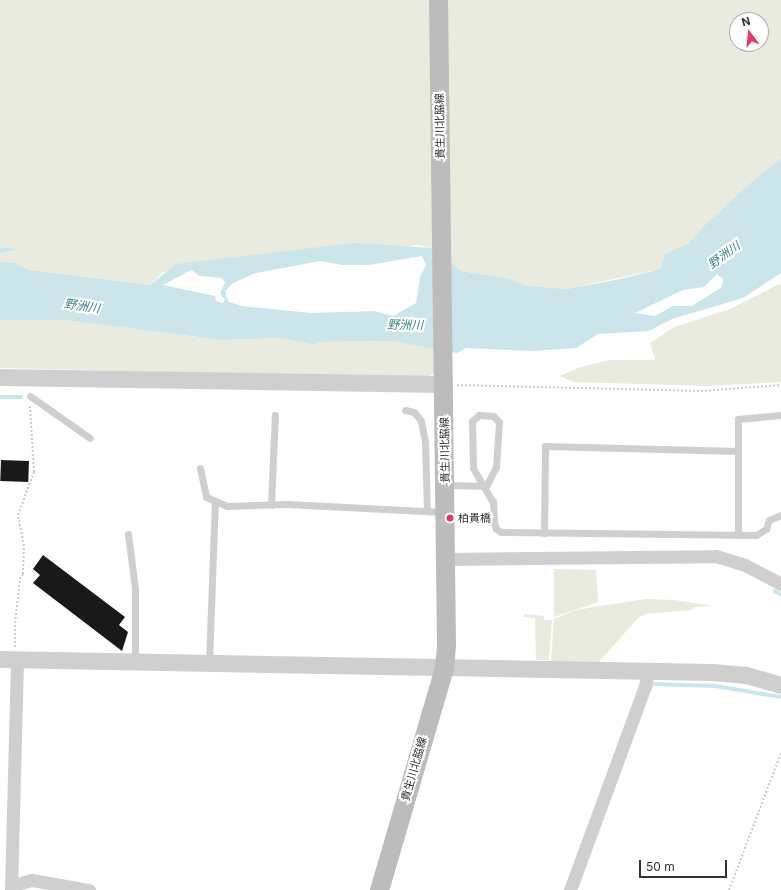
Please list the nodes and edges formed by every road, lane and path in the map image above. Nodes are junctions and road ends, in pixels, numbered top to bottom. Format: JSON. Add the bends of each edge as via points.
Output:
{"nodes":[{"id":1,"x":438,"y":0,"type":"edge"},
{"id":2,"x":0,"y":377,"type":"edge"},
{"id":3,"x":444,"y":377,"type":"junction"},
{"id":4,"x":781,"y":385,"type":"edge"},
{"id":5,"x":30,"y":396,"type":"joint"},
{"id":6,"x":405,"y":410,"type":"dead end"},
{"id":7,"x":781,"y":415,"type":"edge"},
{"id":8,"x":275,"y":416,"type":"dead end"},
{"id":9,"x":90,"y":438,"type":"dead end"},
{"id":10,"x":738,"y":451,"type":"junction"},
{"id":11,"x":200,"y":468,"type":"dead end"},
{"id":12,"x":445,"y":485,"type":"junction"},
{"id":13,"x":486,"y":486,"type":"junction"},
{"id":14,"x":215,"y":502,"type":"junction"},
{"id":15,"x":271,"y":505,"type":"junction"},
{"id":16,"x":437,"y":511,"type":"junction"},
{"id":17,"x":781,"y":515,"type":"edge"},
{"id":18,"x":544,"y":533,"type":"junction"},
{"id":19,"x":128,"y":534,"type":"dead end"},
{"id":20,"x":738,"y":534,"type":"junction"},
{"id":21,"x":447,"y":559,"type":"junction"},
{"id":22,"x":781,"y":584,"type":"edge"},
{"id":23,"x":0,"y":659,"type":"edge"},
{"id":24,"x":17,"y":659,"type":"junction"},
{"id":25,"x":135,"y":662,"type":"junction"},
{"id":26,"x":209,"y":663,"type":"junction"},
{"id":27,"x":444,"y":668,"type":"junction"},
{"id":28,"x":648,"y":671,"type":"junction"},
{"id":29,"x":781,"y":685,"type":"edge"},
{"id":30,"x":781,"y":753,"type":"edge"},
{"id":31,"x":12,"y":887,"type":"edge"},
{"id":32,"x":90,"y":890,"type":"edge"},
{"id":33,"x":379,"y":890,"type":"edge"},
{"id":34,"x":570,"y":890,"type":"edge"},
{"id":35,"x":729,"y":890,"type":"edge"}],
"edges":[{"from":1,"to":3,"type":"main road","name":"貴生川北脇線"},
{"from":2,"to":3,"type":"street"},
{"from":3,"to":4,"type":"path","via":[[701,391]]},
{"from":3,"to":12,"type":"main road","name":"貴生川北脇線"},
{"from":5,"to":9,"type":"lane"},
{"from":5,"to":24,"type":"path","via":[[29,418],[34,472],[18,515],[24,546],[23,574],[20,579],[15,623]]},
{"from":6,"to":16,"type":"lane","via":[[414,412],[421,421]]},
{"from":7,"to":10,"type":"lane","via":[[738,418]]},
{"from":8,"to":15,"type":"lane"},
{"from":10,"to":18,"type":"lane","via":[[545,446]]},
{"from":10,"to":20,"type":"lane"},
{"from":11,"to":14,"type":"lane","via":[[206,497]]},
{"from":12,"to":13,"type":"lane"},
{"from":12,"to":16,"type":"main road","name":"貴生川北脇線"},
{"from":13,"to":13,"type":"lane","via":[[496,467],[499,422],[493,416],[479,415],[472,421],[473,468]]},
{"from":13,"to":18,"type":"lane","via":[[493,502],[496,529],[501,532]]},
{"from":14,"to":15,"type":"lane","via":[[227,506]]},
{"from":14,"to":26,"type":"lane"},
{"from":15,"to":16,"type":"lane"},
{"from":16,"to":21,"type":"main road","name":"貴生川北脇線"},
{"from":17,"to":20,"type":"lane","via":[[769,520],[766,529],[756,534]]},
{"from":18,"to":20,"type":"lane"},
{"from":19,"to":25,"type":"lane","via":[[135,589]]},
{"from":21,"to":22,"type":"street","via":[[716,556],[745,565]]},
{"from":21,"to":27,"type":"main road","name":"貴生川北脇線"},
{"from":23,"to":24,"type":"street"},
{"from":24,"to":25,"type":"street"},
{"from":24,"to":31,"type":"street"},
{"from":25,"to":26,"type":"street"},
{"from":26,"to":27,"type":"street"},
{"from":27,"to":28,"type":"street"},
{"from":27,"to":33,"type":"main road","name":"貴生川北脇線"},
{"from":28,"to":29,"type":"street","via":[[725,673]]},
{"from":28,"to":34,"type":"street","via":[[645,686]]},
{"from":30,"to":35,"type":"path"},
{"from":31,"to":32,"type":"street","via":[[32,880]]}]}
